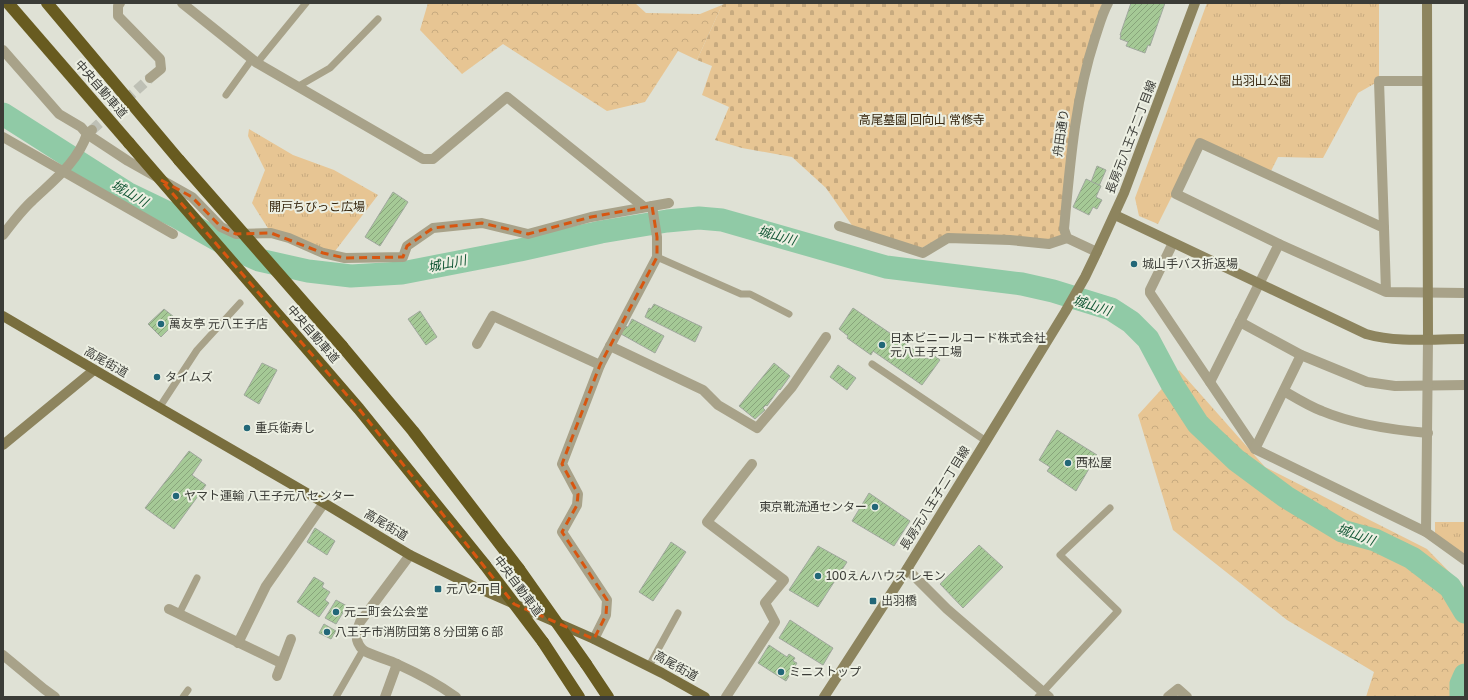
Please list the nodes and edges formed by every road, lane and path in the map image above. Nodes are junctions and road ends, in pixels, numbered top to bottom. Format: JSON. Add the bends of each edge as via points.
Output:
{"nodes":[{"id":1,"x":8,"y":3,"type":"edge"},
{"id":2,"x":46,"y":3,"type":"edge"},
{"id":3,"x":120,"y":3,"type":"edge"},
{"id":4,"x":182,"y":3,"type":"edge"},
{"id":5,"x":306,"y":3,"type":"edge"},
{"id":6,"x":1108,"y":3,"type":"edge"},
{"id":7,"x":1195,"y":3,"type":"edge"},
{"id":8,"x":1427,"y":3,"type":"edge"},
{"id":9,"x":378,"y":19,"type":"dead end"},
{"id":10,"x":3,"y":50,"type":"edge"},
{"id":11,"x":254,"y":61,"type":"junction"},
{"id":12,"x":150,"y":78,"type":"tunnel mouth"},
{"id":13,"x":1427,"y":81,"type":"junction"},
{"id":14,"x":297,"y":88,"type":"junction"},
{"id":15,"x":226,"y":95,"type":"dead end"},
{"id":16,"x":88,"y":135,"type":"junction"},
{"id":17,"x":3,"y":136,"type":"edge"},
{"id":18,"x":64,"y":172,"type":"junction"},
{"id":19,"x":668,"y":203,"type":"dead end"},
{"id":20,"x":649,"y":208,"type":"junction"},
{"id":21,"x":1115,"y":215,"type":"junction"},
{"id":22,"x":839,"y":226,"type":"dead end"},
{"id":23,"x":1384,"y":228,"type":"junction"},
{"id":24,"x":173,"y":234,"type":"dead end"},
{"id":25,"x":3,"y":235,"type":"edge"},
{"id":26,"x":1067,"y":238,"type":"junction"},
{"id":27,"x":1173,"y":242,"type":"junction"},
{"id":28,"x":1279,"y":244,"type":"junction"},
{"id":29,"x":1097,"y":252,"type":"junction"},
{"id":30,"x":657,"y":256,"type":"junction"},
{"id":31,"x":1260,"y":283,"type":"junction"},
{"id":32,"x":1386,"y":292,"type":"junction"},
{"id":33,"x":1427,"y":293,"type":"junction"},
{"id":34,"x":1465,"y":293,"type":"edge"},
{"id":35,"x":240,"y":303,"type":"dead end"},
{"id":36,"x":789,"y":314,"type":"dead end"},
{"id":37,"x":3,"y":316,"type":"edge"},
{"id":38,"x":1240,"y":322,"type":"junction"},
{"id":39,"x":826,"y":337,"type":"dead end"},
{"id":40,"x":1428,"y":339,"type":"junction"},
{"id":41,"x":1465,"y":339,"type":"edge"},
{"id":42,"x":477,"y":344,"type":"dead end"},
{"id":43,"x":610,"y":346,"type":"junction"},
{"id":44,"x":1301,"y":355,"type":"junction"},
{"id":45,"x":872,"y":364,"type":"dead end"},
{"id":46,"x":600,"y":365,"type":"junction"},
{"id":47,"x":94,"y":370,"type":"junction"},
{"id":48,"x":1210,"y":382,"type":"junction"},
{"id":49,"x":1427,"y":384,"type":"junction"},
{"id":50,"x":1465,"y":384,"type":"edge"},
{"id":51,"x":1284,"y":391,"type":"junction"},
{"id":52,"x":159,"y":408,"type":"junction"},
{"id":53,"x":1428,"y":433,"type":"junction"},
{"id":54,"x":986,"y":441,"type":"junction"},
{"id":55,"x":3,"y":445,"type":"edge"},
{"id":56,"x":1255,"y":449,"type":"junction"},
{"id":57,"x":752,"y":464,"type":"dead end"},
{"id":58,"x":324,"y":503,"type":"junction"},
{"id":59,"x":1110,"y":508,"type":"dead end"},
{"id":60,"x":1426,"y":532,"type":"junction"},
{"id":61,"x":410,"y":555,"type":"junction"},
{"id":62,"x":1465,"y":560,"type":"edge"},
{"id":63,"x":907,"y":568,"type":"junction"},
{"id":64,"x":197,"y":578,"type":"dead end"},
{"id":65,"x":169,"y":609,"type":"dead end"},
{"id":66,"x":678,"y":613,"type":"dead end"},
{"id":67,"x":179,"y":614,"type":"junction"},
{"id":68,"x":290,"y":639,"type":"dead end"},
{"id":69,"x":594,"y":639,"type":"junction"},
{"id":70,"x":238,"y":643,"type":"junction"},
{"id":71,"x":363,"y":650,"type":"junction"},
{"id":72,"x":3,"y":655,"type":"edge"},
{"id":73,"x":281,"y":663,"type":"junction"},
{"id":74,"x":397,"y":664,"type":"junction"},
{"id":75,"x":649,"y":666,"type":"junction"},
{"id":76,"x":277,"y":676,"type":"dead end"},
{"id":77,"x":188,"y":690,"type":"dead end"},
{"id":78,"x":1043,"y":695,"type":"edge"},
{"id":79,"x":55,"y":697,"type":"edge"},
{"id":80,"x":183,"y":697,"type":"edge"},
{"id":81,"x":336,"y":697,"type":"edge"},
{"id":82,"x":385,"y":697,"type":"edge"},
{"id":83,"x":456,"y":697,"type":"edge"},
{"id":84,"x":579,"y":697,"type":"edge"},
{"id":85,"x":608,"y":697,"type":"edge"},
{"id":86,"x":705,"y":697,"type":"edge"},
{"id":87,"x":726,"y":697,"type":"edge"},
{"id":88,"x":824,"y":697,"type":"edge"},
{"id":89,"x":1168,"y":697,"type":"edge"},
{"id":90,"x":1187,"y":697,"type":"edge"}],
"edges":[{"from":1,"to":84,"type":"highway","name":"中央自動車道","bridge":true,"via":[[359,409],[485,564]]},
{"from":2,"to":85,"type":"highway","name":"中央自動車道","bridge":true,"via":[[413,431],[519,569]]},
{"from":3,"to":12,"type":"street","via":[[118,16],[160,59],[161,69]]},
{"from":4,"to":11,"type":"street"},
{"from":5,"to":11,"type":"lane"},
{"from":6,"to":26,"type":"street","name":"舟田通り","via":[[1087,64],[1072,142],[1064,228]]},
{"from":7,"to":21,"type":"street","name":"長房元八王子二丁目線"},
{"from":8,"to":13,"type":"street"},
{"from":9,"to":14,"type":"lane","via":[[330,68]]},
{"from":10,"to":16,"type":"street","via":[[59,114],[81,127]]},
{"from":11,"to":14,"type":"street"},
{"from":11,"to":15,"type":"lane"},
{"from":13,"to":23,"type":"street","via":[[1379,81]]},
{"from":13,"to":33,"type":"street"},
{"from":14,"to":20,"type":"street","via":[[423,160],[433,159],[507,97]]},
{"from":16,"to":18,"type":"street"},
{"from":16,"to":20,"type":"street","via":[[192,198],[221,227],[236,234],[271,233],[323,253],[345,258],[403,257],[407,246],[433,228],[482,222],[528,234],[591,217]]},
{"from":17,"to":18,"type":"street"},
{"from":18,"to":24,"type":"street"},
{"from":18,"to":25,"type":"street","via":[[32,201]]},
{"from":19,"to":20,"type":"street"},
{"from":20,"to":30,"type":"street","via":[[657,237]]},
{"from":21,"to":27,"type":"street"},
{"from":21,"to":29,"type":"street","name":"長房元八王子二丁目線"},
{"from":22,"to":26,"type":"street","via":[[923,253],[948,238],[1049,244]]},
{"from":23,"to":28,"type":"street","via":[[1200,143],[1176,194]]},
{"from":23,"to":32,"type":"street"},
{"from":26,"to":29,"type":"street"},
{"from":27,"to":31,"type":"street"},
{"from":27,"to":48,"type":"street","via":[[1150,293]]},
{"from":28,"to":31,"type":"street"},
{"from":28,"to":32,"type":"street"},
{"from":29,"to":54,"type":"street","name":"長房元八王子二丁目線","via":[[1066,312]]},
{"from":30,"to":36,"type":"lane","via":[[741,294],[750,294]]},
{"from":30,"to":43,"type":"street"},
{"from":31,"to":38,"type":"street"},
{"from":31,"to":40,"type":"street","via":[[1378,338]]},
{"from":32,"to":33,"type":"street"},
{"from":33,"to":34,"type":"street"},
{"from":33,"to":40,"type":"street"},
{"from":35,"to":52,"type":"lane","via":[[196,350]]},
{"from":37,"to":47,"type":"main road","name":"高尾街道"},
{"from":38,"to":44,"type":"street"},
{"from":38,"to":48,"type":"street"},
{"from":39,"to":43,"type":"street","via":[[792,387],[757,428],[718,405],[703,390]]},
{"from":40,"to":41,"type":"street"},
{"from":40,"to":49,"type":"street"},
{"from":42,"to":46,"type":"street","via":[[493,316]]},
{"from":43,"to":46,"type":"street"},
{"from":44,"to":49,"type":"street","via":[[1367,382],[1395,386]]},
{"from":44,"to":51,"type":"street"},
{"from":45,"to":54,"type":"lane"},
{"from":46,"to":69,"type":"street","via":[[562,464],[578,494],[577,505],[562,532],[607,600],[606,615]]},
{"from":47,"to":52,"type":"main road","name":"高尾街道"},
{"from":47,"to":55,"type":"street"},
{"from":48,"to":56,"type":"street"},
{"from":49,"to":50,"type":"street"},
{"from":49,"to":53,"type":"street"},
{"from":51,"to":53,"type":"street","via":[[1322,411],[1354,422]]},
{"from":51,"to":56,"type":"street"},
{"from":52,"to":58,"type":"main road","name":"高尾街道"},
{"from":53,"to":60,"type":"street"},
{"from":54,"to":63,"type":"street","name":"長房元八王子二丁目線"},
{"from":56,"to":60,"type":"street"},
{"from":57,"to":87,"type":"street","via":[[707,522],[784,580],[765,602],[775,622]]},
{"from":58,"to":61,"type":"main road","name":"高尾街道"},
{"from":58,"to":70,"type":"street","via":[[266,586]]},
{"from":59,"to":78,"type":"lane","via":[[1060,555],[1118,611]]},
{"from":60,"to":62,"type":"street"},
{"from":61,"to":69,"type":"main road","name":"高尾街道"},
{"from":61,"to":71,"type":"street","via":[[360,622],[356,640]]},
{"from":63,"to":78,"type":"street","via":[[947,609]]},
{"from":63,"to":88,"type":"street","name":"長房元八王子二丁目線"},
{"from":64,"to":67,"type":"lane"},
{"from":65,"to":67,"type":"street"},
{"from":66,"to":75,"type":"lane"},
{"from":67,"to":70,"type":"street"},
{"from":68,"to":73,"type":"street"},
{"from":69,"to":75,"type":"main road","name":"高尾街道"},
{"from":70,"to":73,"type":"street"},
{"from":71,"to":74,"type":"street"},
{"from":71,"to":81,"type":"lane"},
{"from":72,"to":79,"type":"street"},
{"from":73,"to":76,"type":"street"},
{"from":74,"to":82,"type":"street"},
{"from":74,"to":83,"type":"street"},
{"from":75,"to":86,"type":"main road","name":"高尾街道"},
{"from":77,"to":80,"type":"lane"},
{"from":89,"to":90,"type":"street","via":[[1178,688]]}]}
